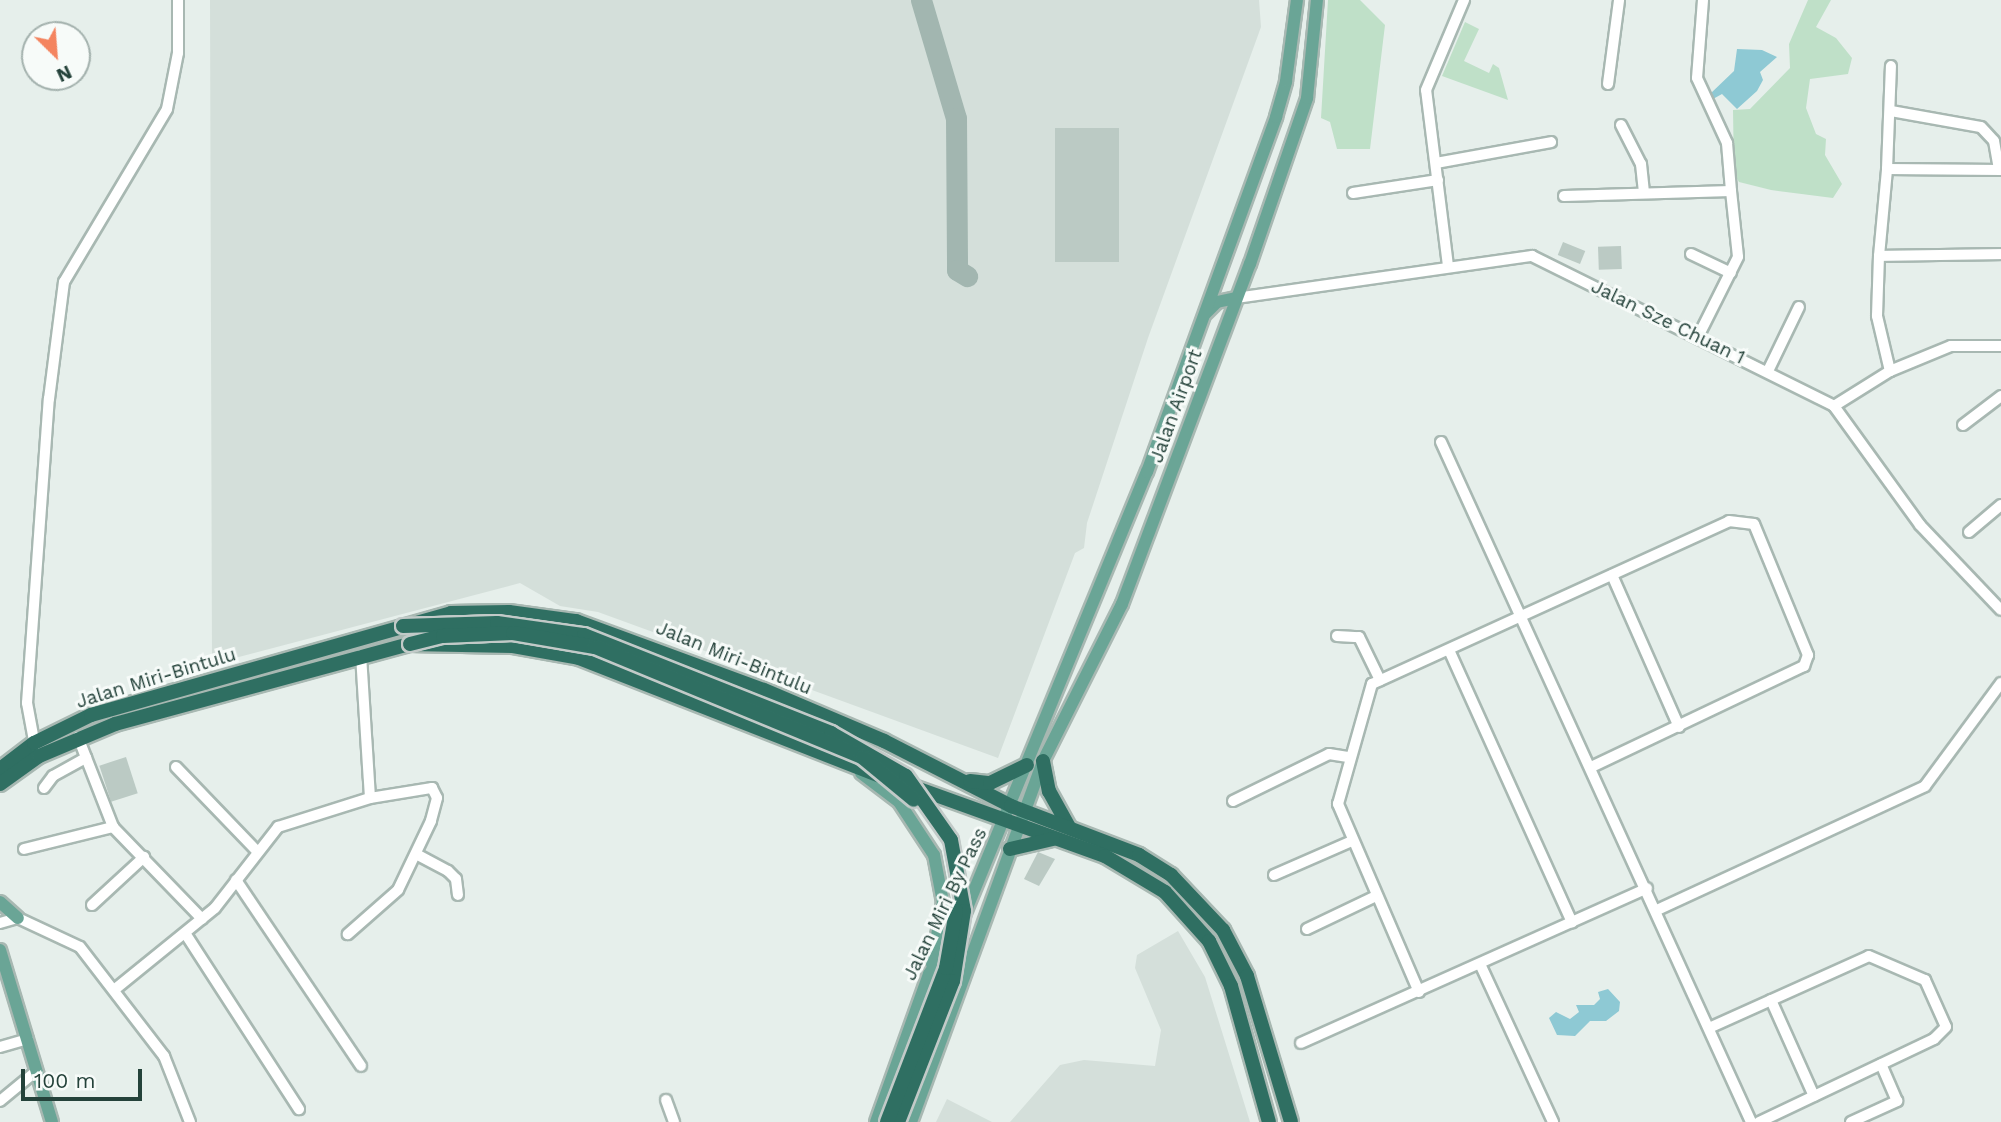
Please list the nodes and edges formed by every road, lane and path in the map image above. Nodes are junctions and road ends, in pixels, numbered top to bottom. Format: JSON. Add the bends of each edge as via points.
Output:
{"nodes":[{"id":1,"x":178,"y":0,"type":"edge"},
{"id":2,"x":1297,"y":0,"type":"edge"},
{"id":3,"x":1317,"y":0,"type":"edge"},
{"id":4,"x":1464,"y":0,"type":"edge"},
{"id":5,"x":1619,"y":0,"type":"edge"},
{"id":6,"x":1703,"y":0,"type":"edge"},
{"id":7,"x":1891,"y":66,"type":"dead end"},
{"id":8,"x":1608,"y":84,"type":"dead end"},
{"id":9,"x":1891,"y":111,"type":"junction"},
{"id":10,"x":1621,"y":125,"type":"dead end"},
{"id":11,"x":1551,"y":142,"type":"dead end"},
{"id":12,"x":1436,"y":163,"type":"junction"},
{"id":13,"x":1887,"y":169,"type":"junction"},
{"id":14,"x":2000,"y":170,"type":"edge"},
{"id":15,"x":1438,"y":180,"type":"junction"},
{"id":16,"x":1731,"y":191,"type":"junction"},
{"id":17,"x":1644,"y":192,"type":"junction"},
{"id":18,"x":1353,"y":193,"type":"dead end"},
{"id":19,"x":1564,"y":196,"type":"dead end"},
{"id":20,"x":1690,"y":254,"type":"dead end"},
{"id":21,"x":2001,"y":254,"type":"edge"},
{"id":22,"x":1879,"y":256,"type":"junction"},
{"id":23,"x":1448,"y":266,"type":"junction"},
{"id":24,"x":1731,"y":273,"type":"junction"},
{"id":25,"x":1236,"y":298,"type":"junction"},
{"id":26,"x":1799,"y":307,"type":"dead end"},
{"id":27,"x":1203,"y":316,"type":"junction"},
{"id":28,"x":1698,"y":337,"type":"junction"},
{"id":29,"x":2001,"y":346,"type":"edge"},
{"id":30,"x":1768,"y":371,"type":"junction"},
{"id":31,"x":1890,"y":371,"type":"junction"},
{"id":32,"x":2001,"y":396,"type":"edge"},
{"id":33,"x":1834,"y":406,"type":"junction"},
{"id":34,"x":1963,"y":425,"type":"dead end"},
{"id":35,"x":1441,"y":442,"type":"dead end"},
{"id":36,"x":2001,"y":505,"type":"edge"},
{"id":37,"x":1969,"y":532,"type":"dead end"},
{"id":38,"x":1612,"y":575,"type":"junction"},
{"id":39,"x":2001,"y":610,"type":"edge"},
{"id":40,"x":1524,"y":617,"type":"junction"},
{"id":41,"x":403,"y":626,"type":"junction"},
{"id":42,"x":1337,"y":636,"type":"dead end"},
{"id":43,"x":410,"y":644,"type":"junction"},
{"id":44,"x":1449,"y":650,"type":"junction"},
{"id":45,"x":360,"y":655,"type":"junction"},
{"id":46,"x":1380,"y":680,"type":"junction"},
{"id":47,"x":2001,"y":683,"type":"edge"},
{"id":48,"x":1679,"y":727,"type":"junction"},
{"id":49,"x":78,"y":737,"type":"junction"},
{"id":50,"x":37,"y":750,"type":"junction"},
{"id":51,"x":1348,"y":757,"type":"junction"},
{"id":52,"x":86,"y":758,"type":"junction"},
{"id":53,"x":1043,"y":761,"type":"junction"},
{"id":54,"x":842,"y":763,"type":"junction"},
{"id":55,"x":1027,"y":765,"type":"junction"},
{"id":56,"x":176,"y":767,"type":"dead end"},
{"id":57,"x":1591,"y":767,"type":"junction"},
{"id":58,"x":0,"y":769,"type":"edge"},
{"id":59,"x":962,"y":780,"type":"junction"},
{"id":60,"x":0,"y":785,"type":"edge"},
{"id":61,"x":44,"y":788,"type":"dead end"},
{"id":62,"x":370,"y":798,"type":"junction"},
{"id":63,"x":1233,"y":801,"type":"dead end"},
{"id":64,"x":1018,"y":808,"type":"junction"},
{"id":65,"x":1012,"y":824,"type":"junction"},
{"id":66,"x":113,"y":827,"type":"junction"},
{"id":67,"x":1065,"y":833,"type":"junction"},
{"id":68,"x":1352,"y":841,"type":"junction"},
{"id":69,"x":24,"y":849,"type":"dead end"},
{"id":70,"x":1010,"y":849,"type":"junction"},
{"id":71,"x":256,"y":850,"type":"junction"},
{"id":72,"x":416,"y":854,"type":"junction"},
{"id":73,"x":144,"y":857,"type":"junction"},
{"id":74,"x":1274,"y":875,"type":"dead end"},
{"id":75,"x":236,"y":880,"type":"junction"},
{"id":76,"x":1647,"y":888,"type":"junction"},
{"id":77,"x":458,"y":895,"type":"dead end"},
{"id":78,"x":1376,"y":896,"type":"junction"},
{"id":79,"x":0,"y":902,"type":"edge"},
{"id":80,"x":92,"y":905,"type":"dead end"},
{"id":81,"x":1657,"y":910,"type":"junction"},
{"id":82,"x":18,"y":918,"type":"junction"},
{"id":83,"x":202,"y":919,"type":"junction"},
{"id":84,"x":0,"y":923,"type":"edge"},
{"id":85,"x":1572,"y":923,"type":"junction"},
{"id":86,"x":1307,"y":929,"type":"dead end"},
{"id":87,"x":185,"y":933,"type":"junction"},
{"id":88,"x":348,"y":934,"type":"dead end"},
{"id":89,"x":0,"y":950,"type":"edge"},
{"id":90,"x":1481,"y":966,"type":"junction"},
{"id":91,"x":929,"y":974,"type":"junction"},
{"id":92,"x":114,"y":990,"type":"junction"},
{"id":93,"x":1419,"y":992,"type":"junction"},
{"id":94,"x":1771,"y":1000,"type":"junction"},
{"id":95,"x":1709,"y":1028,"type":"junction"},
{"id":96,"x":28,"y":1039,"type":"junction"},
{"id":97,"x":1301,"y":1043,"type":"dead end"},
{"id":98,"x":0,"y":1047,"type":"edge"},
{"id":99,"x":1881,"y":1064,"type":"junction"},
{"id":100,"x":361,"y":1066,"type":"dead end"},
{"id":101,"x":34,"y":1073,"type":"junction"},
{"id":102,"x":1814,"y":1096,"type":"junction"},
{"id":103,"x":666,"y":1100,"type":"dead end"},
{"id":104,"x":0,"y":1101,"type":"edge"},
{"id":105,"x":299,"y":1109,"type":"dead end"},
{"id":106,"x":52,"y":1122,"type":"edge"},
{"id":107,"x":190,"y":1122,"type":"edge"},
{"id":108,"x":674,"y":1122,"type":"edge"},
{"id":109,"x":876,"y":1122,"type":"edge"},
{"id":110,"x":887,"y":1122,"type":"edge"},
{"id":111,"x":898,"y":1122,"type":"edge"},
{"id":112,"x":911,"y":1122,"type":"edge"},
{"id":113,"x":1269,"y":1122,"type":"edge"},
{"id":114,"x":1291,"y":1122,"type":"edge"},
{"id":115,"x":1553,"y":1122,"type":"edge"},
{"id":116,"x":1751,"y":1122,"type":"edge"},
{"id":117,"x":1759,"y":1122,"type":"edge"},
{"id":118,"x":1851,"y":1122,"type":"edge"}],
"edges":[{"from":1,"to":50,"type":"street","via":[[178,53],[167,109],[64,282],[49,399],[27,703]]},
{"from":2,"to":27,"type":"main road","name":"Jalan Airport","via":[[1286,81]]},
{"from":3,"to":25,"type":"main road","name":"Jalan Airport","via":[[1307,98]]},
{"from":4,"to":12,"type":"street","via":[[1427,81]]},
{"from":5,"to":8,"type":"street"},
{"from":6,"to":16,"type":"street","via":[[1697,78],[1727,143]]},
{"from":7,"to":9,"type":"street"},
{"from":9,"to":13,"type":"street"},
{"from":9,"to":14,"type":"street","via":[[1982,127],[1994,141]]},
{"from":10,"to":17,"type":"street","via":[[1641,164]]},
{"from":11,"to":12,"type":"street"},
{"from":12,"to":15,"type":"street"},
{"from":13,"to":14,"type":"street"},
{"from":13,"to":22,"type":"street"},
{"from":15,"to":18,"type":"street"},
{"from":15,"to":23,"type":"street"},
{"from":16,"to":17,"type":"street"},
{"from":16,"to":24,"type":"street","via":[[1738,257]]},
{"from":17,"to":19,"type":"street"},
{"from":20,"to":24,"type":"street"},
{"from":21,"to":22,"type":"street"},
{"from":22,"to":31,"type":"street","via":[[1877,316]]},
{"from":23,"to":25,"type":"street","name":"Jalan Sze Chuan 1"},
{"from":23,"to":28,"type":"street","name":"Jalan Sze Chuan 1","via":[[1532,257]]},
{"from":24,"to":28,"type":"street"},
{"from":25,"to":27,"type":"main road","via":[[1217,302]]},
{"from":25,"to":53,"type":"main road","name":"Jalan Airport","via":[[1122,604]]},
{"from":26,"to":30,"type":"street"},
{"from":27,"to":55,"type":"main road","name":"Jalan Airport","via":[[1119,546]]},
{"from":28,"to":30,"type":"street","name":"Jalan Sze Chuan 1"},
{"from":29,"to":31,"type":"street","via":[[1951,346]]},
{"from":30,"to":33,"type":"street","name":"Jalan Sze Chuan 1"},
{"from":31,"to":33,"type":"street"},
{"from":32,"to":34,"type":"street"},
{"from":33,"to":39,"type":"street","name":"Jalan Sze Chuan 1","via":[[1920,526]]},
{"from":35,"to":40,"type":"street"},
{"from":36,"to":37,"type":"street"},
{"from":38,"to":40,"type":"street"},
{"from":38,"to":48,"type":"street"},
{"from":38,"to":48,"type":"street","via":[[1729,521],[1754,524],[1808,655],[1797,671]]},
{"from":40,"to":44,"type":"street"},
{"from":40,"to":57,"type":"street"},
{"from":41,"to":50,"type":"highway","name":"Jalan Miri-Bintulu","via":[[91,715]]},
{"from":41,"to":59,"type":"highway","name":"Jalan Miri-Bintulu","via":[[477,610],[576,621],[764,690]]},
{"from":41,"to":111,"type":"highway","bridge":true,"via":[[497,623],[584,635],[831,733],[906,776],[951,840],[964,911],[953,981]]},
{"from":42,"to":46,"type":"street","via":[[1359,637]]},
{"from":43,"to":45,"type":"highway","name":"Jalan Miri-Bintulu"},
{"from":43,"to":54,"type":"highway","name":"Jalan Miri-Bintulu","via":[[513,646],[579,658]]},
{"from":43,"to":110,"type":"highway","bridge":true,"via":[[454,635],[513,634],[595,647],[862,757],[904,788],[930,821],[946,855],[956,916],[946,968]]},
{"from":44,"to":46,"type":"street"},
{"from":44,"to":85,"type":"street"},
{"from":45,"to":49,"type":"highway","name":"Jalan Miri-Bintulu"},
{"from":45,"to":62,"type":"street"},
{"from":46,"to":51,"type":"street","via":[[1369,689]]},
{"from":47,"to":81,"type":"street","via":[[1924,786]]},
{"from":48,"to":57,"type":"street"},
{"from":49,"to":50,"type":"highway","name":"Jalan Miri-Bintulu"},
{"from":49,"to":52,"type":"street"},
{"from":50,"to":58,"type":"highway","name":"Jalan Miri-Bintulu"},
{"from":50,"to":60,"type":"highway","name":"Jalan Miri-Bintulu"},
{"from":51,"to":63,"type":"street","via":[[1329,754]]},
{"from":51,"to":68,"type":"street","via":[[1338,804]]},
{"from":52,"to":61,"type":"street","via":[[53,776]]},
{"from":52,"to":66,"type":"street"},
{"from":53,"to":64,"type":"main road","name":"Jalan Airport"},
{"from":53,"to":67,"type":"highway"},
{"from":54,"to":65,"type":"highway","name":"Jalan Miri-Bintulu"},
{"from":54,"to":91,"type":"main road","via":[[899,802],[934,855],[943,923]]},
{"from":55,"to":59,"type":"highway","via":[[990,783]]},
{"from":55,"to":64,"type":"main road","name":"Jalan Airport"},
{"from":56,"to":71,"type":"street"},
{"from":57,"to":76,"type":"street"},
{"from":59,"to":64,"type":"highway","name":"Jalan Miri-Bintulu"},
{"from":62,"to":71,"type":"street","via":[[278,827]]},
{"from":62,"to":72,"type":"street","via":[[424,787],[436,792]]},
{"from":64,"to":65,"type":"main road"},
{"from":64,"to":67,"type":"highway","name":"Jalan Miri-Bintulu"},
{"from":65,"to":67,"type":"highway","name":"Jalan Miri-Bintulu"},
{"from":65,"to":70,"type":"main road","name":"Jalan Miri By Pass"},
{"from":65,"to":91,"type":"main road","name":"Jalan Miri By Pass"},
{"from":66,"to":69,"type":"street"},
{"from":66,"to":73,"type":"street"},
{"from":67,"to":70,"type":"highway"},
{"from":67,"to":113,"type":"highway","name":"Jalan Miri-Bintulu","via":[[1166,892],[1209,941],[1231,986]]},
{"from":67,"to":114,"type":"highway","name":"Jalan Miri-Bintulu","via":[[1139,855],[1171,875],[1223,930],[1247,976]]},
{"from":68,"to":74,"type":"street"},
{"from":68,"to":78,"type":"street"},
{"from":70,"to":112,"type":"main road","name":"Jalan Miri By Pass"},
{"from":71,"to":75,"type":"street"},
{"from":72,"to":77,"type":"street","via":[[448,871],[456,880]]},
{"from":72,"to":88,"type":"street","via":[[391,898]]},
{"from":73,"to":80,"type":"street"},
{"from":73,"to":83,"type":"street"},
{"from":75,"to":83,"type":"street"},
{"from":75,"to":100,"type":"street"},
{"from":76,"to":81,"type":"street"},
{"from":76,"to":85,"type":"street"},
{"from":78,"to":86,"type":"street"},
{"from":78,"to":93,"type":"street"},
{"from":79,"to":82,"type":"main road"},
{"from":81,"to":95,"type":"street"},
{"from":82,"to":84,"type":"street"},
{"from":82,"to":92,"type":"street","via":[[70,938]]},
{"from":83,"to":87,"type":"street"},
{"from":85,"to":90,"type":"street"},
{"from":87,"to":92,"type":"street"},
{"from":87,"to":105,"type":"street"},
{"from":89,"to":96,"type":"main road"},
{"from":90,"to":93,"type":"street"},
{"from":90,"to":115,"type":"street"},
{"from":91,"to":109,"type":"main road","name":"Jalan Miri By Pass"},
{"from":92,"to":107,"type":"street","via":[[164,1056]]},
{"from":93,"to":97,"type":"street"},
{"from":94,"to":95,"type":"street"},
{"from":94,"to":99,"type":"street","via":[[1869,956],[1925,980],[1946,1027]]},
{"from":94,"to":102,"type":"street"},
{"from":95,"to":116,"type":"street"},
{"from":96,"to":98,"type":"street"},
{"from":96,"to":101,"type":"main road"},
{"from":99,"to":102,"type":"street"},
{"from":99,"to":118,"type":"street","via":[[1897,1101]]},
{"from":101,"to":104,"type":"street"},
{"from":101,"to":106,"type":"main road"},
{"from":102,"to":117,"type":"street"},
{"from":103,"to":108,"type":"street"}]}
